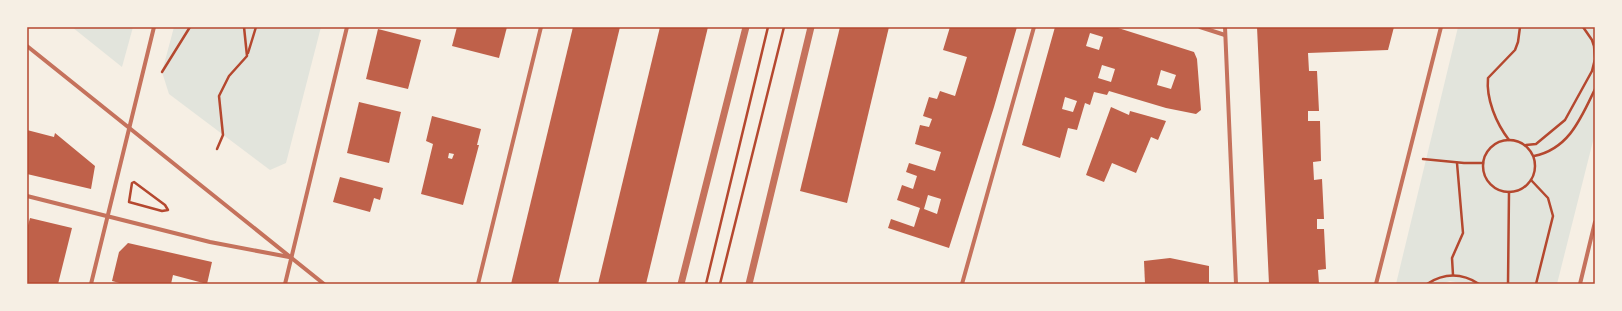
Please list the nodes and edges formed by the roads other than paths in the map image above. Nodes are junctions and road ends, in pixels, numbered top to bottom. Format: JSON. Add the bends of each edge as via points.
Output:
{"nodes":[{"id":1,"x":154,"y":27,"type":"edge"},
{"id":2,"x":347,"y":27,"type":"edge"},
{"id":3,"x":541,"y":27,"type":"edge"},
{"id":4,"x":746,"y":27,"type":"edge"},
{"id":5,"x":811,"y":27,"type":"edge"},
{"id":6,"x":1034,"y":27,"type":"edge"},
{"id":7,"x":1200,"y":27,"type":"edge"},
{"id":8,"x":1225,"y":27,"type":"edge"},
{"id":9,"x":1441,"y":27,"type":"edge"},
{"id":10,"x":1225,"y":35,"type":"junction"},
{"id":11,"x":27,"y":46,"type":"edge"},
{"id":12,"x":129,"y":128,"type":"junction"},
{"id":13,"x":27,"y":196,"type":"edge"},
{"id":14,"x":108,"y":215,"type":"junction"},
{"id":15,"x":1595,"y":222,"type":"edge"},
{"id":16,"x":292,"y":258,"type":"junction"},
{"id":17,"x":91,"y":284,"type":"edge"},
{"id":18,"x":285,"y":284,"type":"edge"},
{"id":19,"x":324,"y":284,"type":"edge"},
{"id":20,"x":478,"y":284,"type":"edge"},
{"id":21,"x":681,"y":284,"type":"edge"},
{"id":22,"x":750,"y":284,"type":"edge"},
{"id":23,"x":962,"y":284,"type":"edge"},
{"id":24,"x":1236,"y":284,"type":"edge"},
{"id":25,"x":1376,"y":284,"type":"edge"},
{"id":26,"x":1580,"y":284,"type":"edge"}],
"edges":[{"from":1,"to":12,"type":"street"},
{"from":2,"to":16,"type":"street"},
{"from":3,"to":20,"type":"street"},
{"from":4,"to":21,"type":"street"},
{"from":5,"to":22,"type":"street"},
{"from":6,"to":23,"type":"street"},
{"from":7,"to":10,"type":"street"},
{"from":8,"to":10,"type":"street"},
{"from":9,"to":25,"type":"street"},
{"from":10,"to":24,"type":"street"},
{"from":11,"to":12,"type":"street"},
{"from":12,"to":14,"type":"street"},
{"from":12,"to":16,"type":"street"},
{"from":13,"to":14,"type":"street"},
{"from":14,"to":16,"type":"street","via":[[210,242]]},
{"from":14,"to":17,"type":"street"},
{"from":15,"to":26,"type":"street"},
{"from":16,"to":18,"type":"street"},
{"from":16,"to":19,"type":"street"}]}
